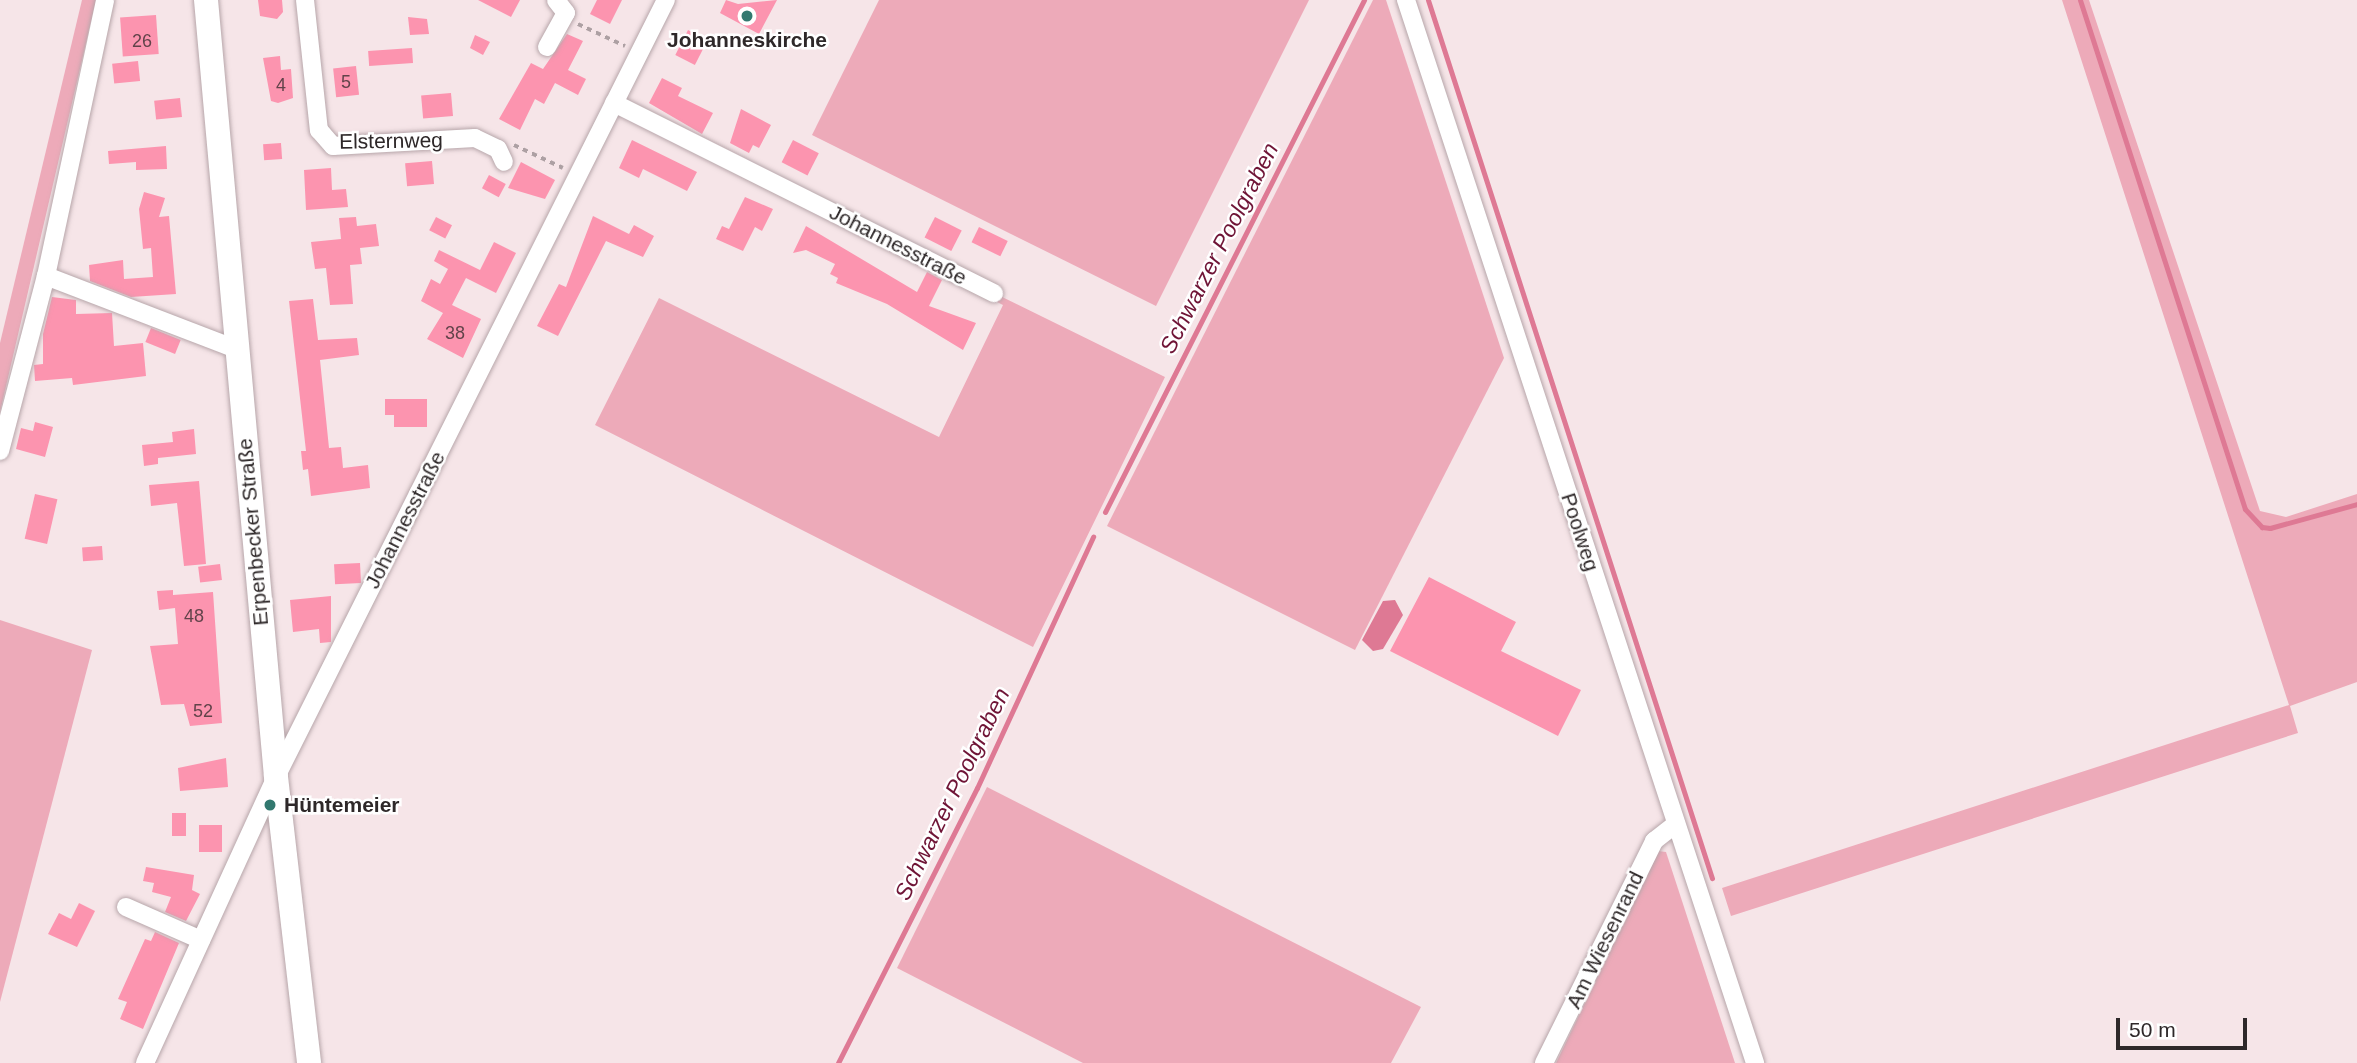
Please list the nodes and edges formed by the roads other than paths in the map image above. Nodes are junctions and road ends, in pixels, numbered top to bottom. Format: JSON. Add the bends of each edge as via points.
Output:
{"nodes":[{"id":1,"x":104,"y":0,"type":"edge"},
{"id":2,"x":206,"y":0,"type":"edge"},
{"id":3,"x":305,"y":0,"type":"edge"},
{"id":4,"x":666,"y":0,"type":"edge"},
{"id":5,"x":1406,"y":0,"type":"edge"},
{"id":6,"x":561,"y":6,"type":"edge"},
{"id":7,"x":547,"y":47,"type":"dead end"},
{"id":8,"x":614,"y":103,"type":"junction"},
{"id":9,"x":501,"y":155,"type":"road end"},
{"id":10,"x":46,"y":276,"type":"junction"},
{"id":11,"x":994,"y":293,"type":"dead end"},
{"id":12,"x":236,"y":349,"type":"junction"},
{"id":13,"x":0,"y":451,"type":"edge"},
{"id":14,"x":276,"y":777,"type":"junction"},
{"id":15,"x":1676,"y":824,"type":"junction"},
{"id":16,"x":126,"y":907,"type":"dead end"},
{"id":17,"x":201,"y":940,"type":"junction"},
{"id":18,"x":145,"y":1063,"type":"edge"},
{"id":19,"x":309,"y":1063,"type":"edge"},
{"id":20,"x":1544,"y":1063,"type":"edge"},
{"id":21,"x":1755,"y":1063,"type":"edge"}],
"edges":[{"from":1,"to":10,"type":"street"},
{"from":2,"to":12,"type":"main road","name":"Erpenbecker Straße"},
{"from":3,"to":9,"type":"street","name":"Elsternweg","via":[[318,130],[333,146],[475,138]]},
{"from":4,"to":8,"type":"street","name":"Johannesstraße"},
{"from":5,"to":15,"type":"street","name":"Poolweg"},
{"from":6,"to":7,"type":"street"},
{"from":8,"to":11,"type":"street","name":"Johannesstraße"},
{"from":8,"to":14,"type":"street","name":"Johannesstraße"},
{"from":10,"to":12,"type":"street"},
{"from":10,"to":13,"type":"street"},
{"from":12,"to":14,"type":"main road","name":"Erpenbecker Straße"},
{"from":14,"to":17,"type":"street","name":"Johannesstraße"},
{"from":14,"to":19,"type":"main road","name":"Erpenbecker Straße"},
{"from":15,"to":20,"type":"street","name":"Am Wiesenrand","via":[[1654,841]]},
{"from":15,"to":21,"type":"street","name":"Poolweg"},
{"from":16,"to":17,"type":"street"},
{"from":17,"to":18,"type":"street","name":"Johannesstraße"}]}
